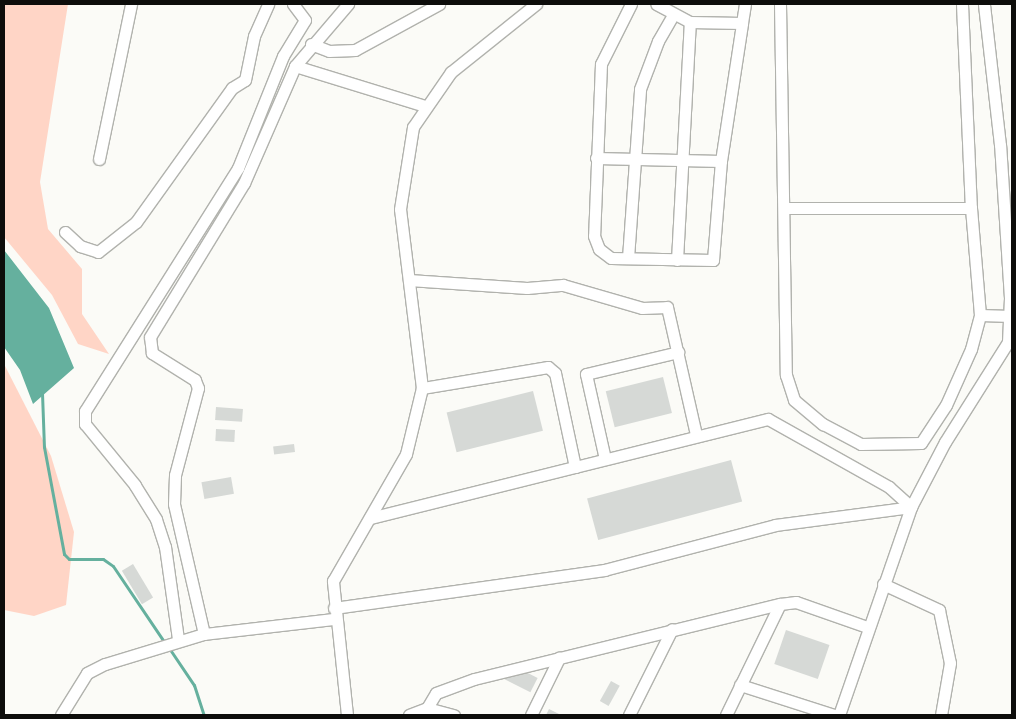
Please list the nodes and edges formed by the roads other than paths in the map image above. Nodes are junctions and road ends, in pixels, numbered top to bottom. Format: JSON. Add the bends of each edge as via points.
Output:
{"nodes":[{"id":1,"x":131,"y":4,"type":"edge"},
{"id":2,"x":268,"y":4,"type":"edge"},
{"id":3,"x":292,"y":4,"type":"edge"},
{"id":4,"x":348,"y":4,"type":"edge"},
{"id":5,"x":439,"y":4,"type":"edge"},
{"id":6,"x":536,"y":4,"type":"edge"},
{"id":7,"x":631,"y":4,"type":"edge"},
{"id":8,"x":656,"y":4,"type":"edge"},
{"id":9,"x":745,"y":4,"type":"edge"},
{"id":10,"x":780,"y":4,"type":"edge"},
{"id":11,"x":962,"y":4,"type":"edge"},
{"id":12,"x":984,"y":4,"type":"edge"},
{"id":13,"x":673,"y":15,"type":"junction"},
{"id":14,"x":690,"y":22,"type":"junction"},
{"id":15,"x":742,"y":23,"type":"junction"},
{"id":16,"x":311,"y":44,"type":"junction"},
{"id":17,"x":295,"y":66,"type":"junction"},
{"id":18,"x":425,"y":106,"type":"junction"},
{"id":19,"x":596,"y":158,"type":"junction"},
{"id":20,"x":99,"y":159,"type":"dead end"},
{"id":21,"x":636,"y":159,"type":"junction"},
{"id":22,"x":684,"y":161,"type":"junction"},
{"id":23,"x":721,"y":161,"type":"junction"},
{"id":24,"x":785,"y":208,"type":"junction"},
{"id":25,"x":970,"y":208,"type":"junction"},
{"id":26,"x":65,"y":232,"type":"dead end"},
{"id":27,"x":628,"y":258,"type":"junction"},
{"id":28,"x":677,"y":260,"type":"junction"},
{"id":29,"x":410,"y":280,"type":"junction"},
{"id":30,"x":980,"y":315,"type":"junction"},
{"id":31,"x":1011,"y":316,"type":"junction"},
{"id":32,"x":678,"y":352,"type":"junction"},
{"id":33,"x":422,"y":388,"type":"junction"},
{"id":34,"x":696,"y":435,"type":"junction"},
{"id":35,"x":604,"y":459,"type":"junction"},
{"id":36,"x":575,"y":467,"type":"junction"},
{"id":37,"x":911,"y":507,"type":"junction"},
{"id":38,"x":370,"y":518,"type":"junction"},
{"id":39,"x":883,"y":584,"type":"junction"},
{"id":40,"x":780,"y":604,"type":"junction"},
{"id":41,"x":334,"y":613,"type":"junction"},
{"id":42,"x":867,"y":627,"type":"junction"},
{"id":43,"x":672,"y":629,"type":"junction"},
{"id":44,"x":204,"y":634,"type":"junction"},
{"id":45,"x":178,"y":639,"type":"junction"},
{"id":46,"x":559,"y":658,"type":"junction"},
{"id":47,"x":740,"y":686,"type":"junction"},
{"id":48,"x":427,"y":708,"type":"junction"},
{"id":49,"x":61,"y":715,"type":"edge"},
{"id":50,"x":346,"y":715,"type":"edge"},
{"id":51,"x":409,"y":715,"type":"edge"},
{"id":52,"x":454,"y":715,"type":"edge"},
{"id":53,"x":532,"y":715,"type":"edge"},
{"id":54,"x":629,"y":715,"type":"edge"},
{"id":55,"x":726,"y":715,"type":"edge"},
{"id":56,"x":834,"y":715,"type":"edge"},
{"id":57,"x":839,"y":715,"type":"edge"},
{"id":58,"x":941,"y":715,"type":"edge"}],
"edges":[{"from":1,"to":20,"type":"street"},
{"from":2,"to":26,"type":"street","via":[[254,36],[245,80],[232,88],[136,222],[98,252],[80,246]]},
{"from":3,"to":45,"type":"street","via":[[305,20],[283,56],[238,168],[85,411],[86,424],[135,485],[156,519],[165,547]]},
{"from":4,"to":16,"type":"street"},
{"from":5,"to":16,"type":"street","via":[[355,50],[329,51]]},
{"from":6,"to":18,"type":"street","via":[[451,72]]},
{"from":7,"to":19,"type":"street","via":[[601,64]]},
{"from":8,"to":13,"type":"street"},
{"from":9,"to":15,"type":"street"},
{"from":10,"to":24,"type":"street"},
{"from":11,"to":25,"type":"street"},
{"from":12,"to":31,"type":"street","via":[[1000,145]]},
{"from":13,"to":14,"type":"street"},
{"from":13,"to":21,"type":"street","via":[[644,74]]},
{"from":14,"to":15,"type":"street"},
{"from":14,"to":22,"type":"street"},
{"from":15,"to":23,"type":"street"},
{"from":16,"to":17,"type":"street"},
{"from":17,"to":18,"type":"street"},
{"from":17,"to":44,"type":"street","via":[[244,183],[150,337],[152,353],[195,380],[198,388],[174,475],[174,504]]},
{"from":18,"to":29,"type":"street","via":[[413,127],[404,167],[400,209]]},
{"from":19,"to":21,"type":"street"},
{"from":19,"to":27,"type":"street","via":[[594,236],[599,250],[611,258]]},
{"from":21,"to":22,"type":"street"},
{"from":21,"to":27,"type":"street"},
{"from":22,"to":23,"type":"street"},
{"from":22,"to":28,"type":"street"},
{"from":23,"to":28,"type":"street","via":[[713,260]]},
{"from":24,"to":25,"type":"street"},
{"from":24,"to":30,"type":"street","via":[[786,375],[794,400],[830,428],[861,444],[921,443],[946,406],[971,349]]},
{"from":25,"to":30,"type":"street"},
{"from":27,"to":28,"type":"street"},
{"from":29,"to":32,"type":"street","via":[[527,288],[563,285],[642,308],[667,307]]},
{"from":29,"to":33,"type":"street"},
{"from":30,"to":31,"type":"street"},
{"from":31,"to":37,"type":"street","via":[[1008,342],[945,442]]},
{"from":32,"to":34,"type":"street"},
{"from":32,"to":35,"type":"street","via":[[586,374]]},
{"from":33,"to":36,"type":"street","via":[[548,367],[555,373]]},
{"from":33,"to":38,"type":"street","via":[[406,454]]},
{"from":34,"to":35,"type":"street"},
{"from":34,"to":37,"type":"street","via":[[768,420],[889,487]]},
{"from":35,"to":36,"type":"street"},
{"from":36,"to":38,"type":"street"},
{"from":37,"to":39,"type":"street"},
{"from":37,"to":41,"type":"street","via":[[775,525],[604,570]]},
{"from":38,"to":41,"type":"street","via":[[333,581]]},
{"from":39,"to":42,"type":"street"},
{"from":39,"to":58,"type":"street","via":[[939,610],[950,663]]},
{"from":40,"to":42,"type":"street","via":[[796,602]]},
{"from":40,"to":43,"type":"street"},
{"from":40,"to":47,"type":"street"},
{"from":41,"to":44,"type":"street"},
{"from":41,"to":50,"type":"street"},
{"from":42,"to":57,"type":"street"},
{"from":43,"to":46,"type":"street"},
{"from":43,"to":54,"type":"street"},
{"from":44,"to":45,"type":"street"},
{"from":45,"to":49,"type":"street","via":[[87,673]]},
{"from":46,"to":48,"type":"street","via":[[444,689]]},
{"from":46,"to":53,"type":"street"},
{"from":47,"to":55,"type":"street"},
{"from":47,"to":56,"type":"street"},
{"from":48,"to":51,"type":"street"},
{"from":48,"to":52,"type":"street"}]}
